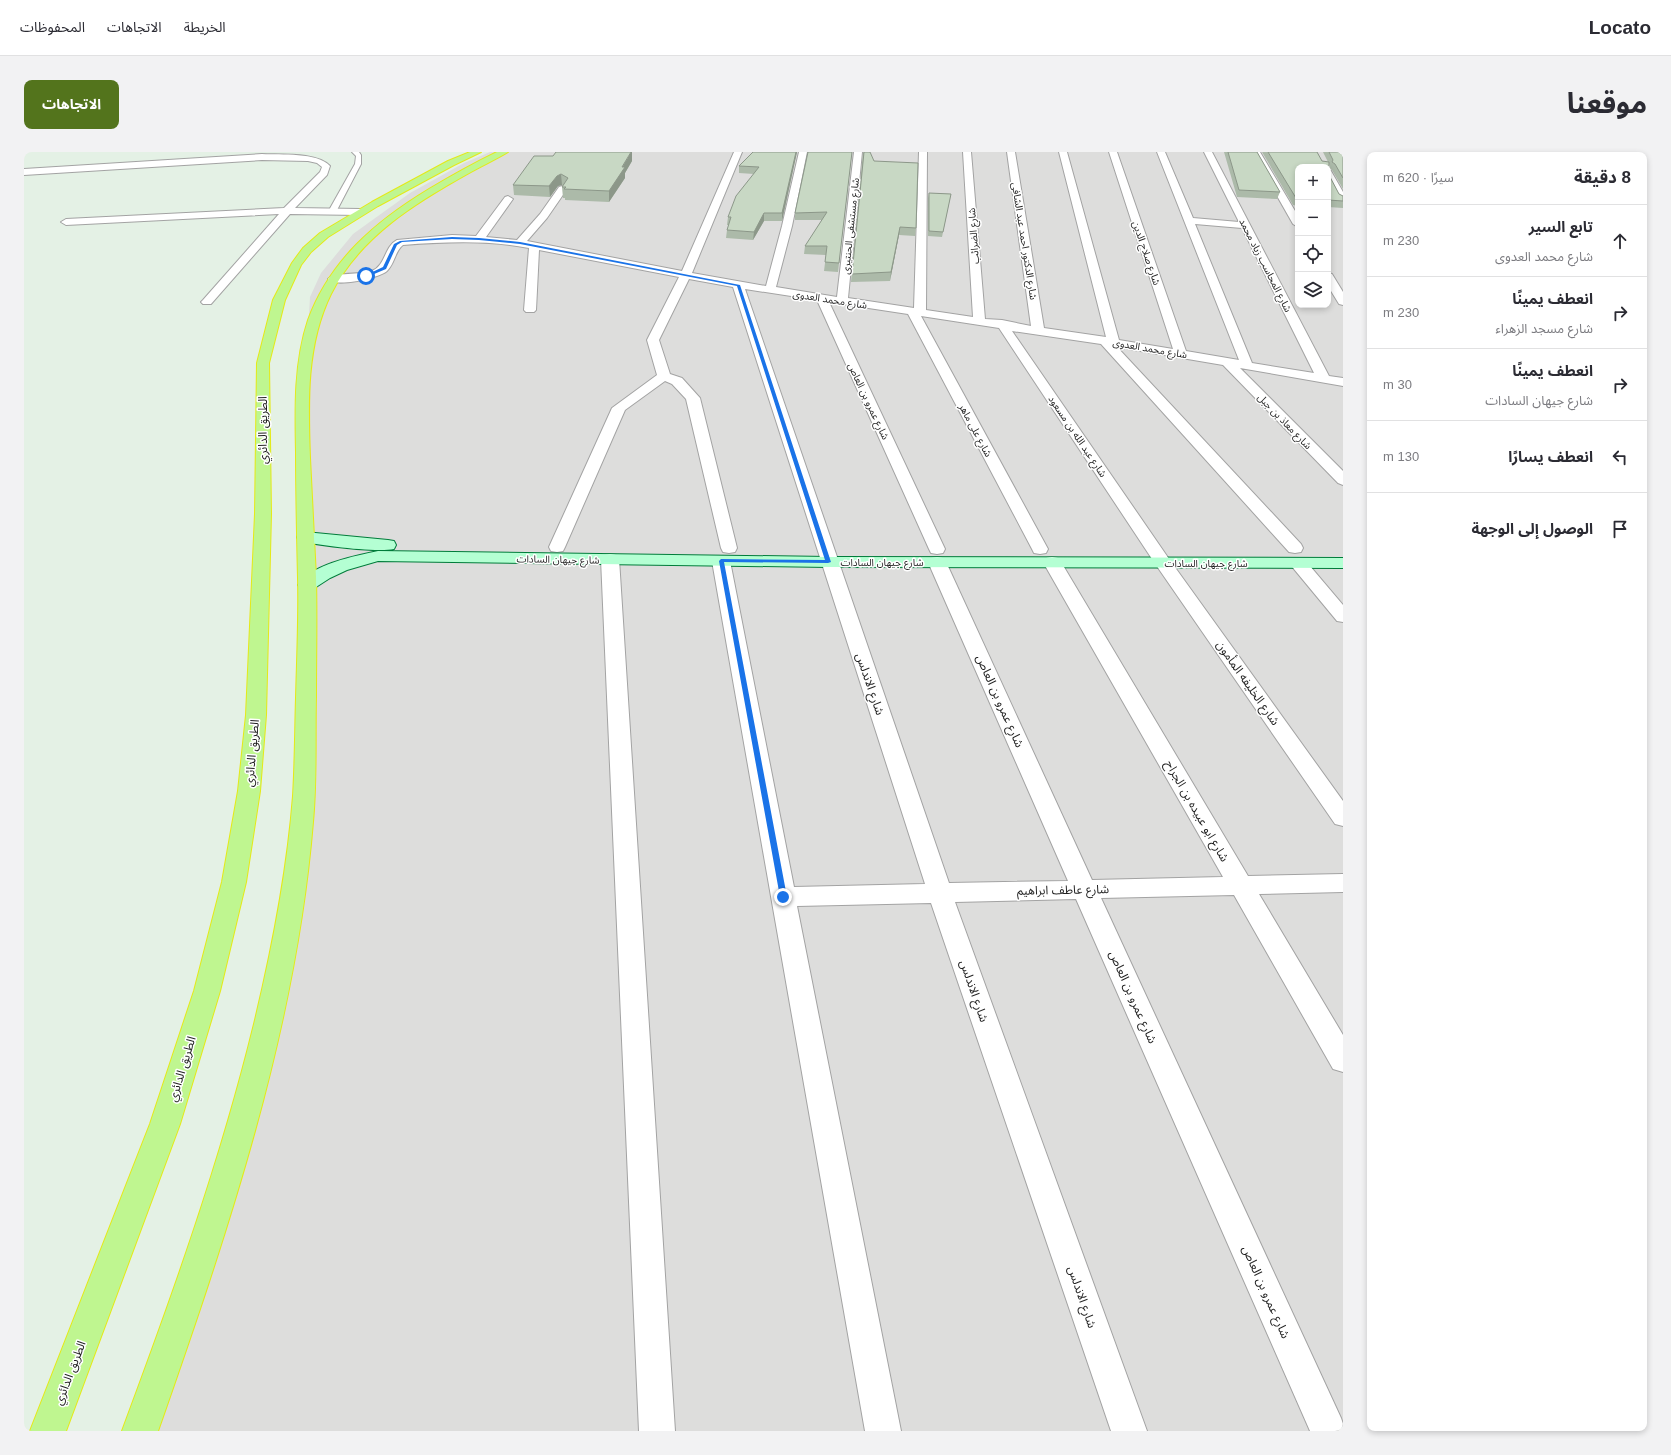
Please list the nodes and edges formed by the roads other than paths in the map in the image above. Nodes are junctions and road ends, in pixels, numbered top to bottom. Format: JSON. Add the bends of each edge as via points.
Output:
{"nodes":[{"id":1,"x":356,"y":152,"type":"edge"},
{"id":2,"x":477,"y":152,"type":"edge"},
{"id":3,"x":504,"y":152,"type":"edge"},
{"id":4,"x":738,"y":152,"type":"edge"},
{"id":5,"x":803,"y":152,"type":"edge"},
{"id":6,"x":858,"y":152,"type":"edge"},
{"id":7,"x":923,"y":152,"type":"edge"},
{"id":8,"x":967,"y":152,"type":"edge"},
{"id":9,"x":1011,"y":152,"type":"edge"},
{"id":10,"x":1063,"y":152,"type":"edge"},
{"id":11,"x":1113,"y":152,"type":"edge"},
{"id":12,"x":1161,"y":152,"type":"edge"},
{"id":13,"x":1208,"y":152,"type":"edge"},
{"id":14,"x":1256,"y":152,"type":"edge"},
{"id":15,"x":24,"y":172,"type":"edge"},
{"id":16,"x":1331,"y":178,"type":"edge"},
{"id":17,"x":562,"y":188,"type":"edge"},
{"id":18,"x":508,"y":199,"type":"dead end"},
{"id":19,"x":1343,"y":200,"type":"edge"},
{"id":20,"x":407,"y":206,"type":"junction"},
{"id":21,"x":367,"y":208,"type":"junction"},
{"id":22,"x":287,"y":211,"type":"junction"},
{"id":23,"x":332,"y":212,"type":"junction"},
{"id":24,"x":1295,"y":219,"type":"edge"},
{"id":25,"x":1189,"y":221,"type":"junction"},
{"id":26,"x":66,"y":222,"type":"dead end"},
{"id":27,"x":1246,"y":226,"type":"junction"},
{"id":28,"x":336,"y":239,"type":"dead end"},
{"id":29,"x":479,"y":239,"type":"junction"},
{"id":30,"x":314,"y":243,"type":"junction"},
{"id":31,"x":520,"y":243,"type":"junction"},
{"id":32,"x":534,"y":246,"type":"junction"},
{"id":33,"x":684,"y":276,"type":"junction"},
{"id":34,"x":334,"y":279,"type":"junction"},
{"id":35,"x":1331,"y":281,"type":"edge"},
{"id":36,"x":738,"y":285,"type":"junction"},
{"id":37,"x":770,"y":290,"type":"junction"},
{"id":38,"x":821,"y":297,"type":"junction"},
{"id":39,"x":842,"y":300,"type":"junction"},
{"id":40,"x":207,"y":302,"type":"dead end"},
{"id":41,"x":1343,"y":302,"type":"edge"},
{"id":42,"x":530,"y":310,"type":"dead end"},
{"id":43,"x":916,"y":312,"type":"junction"},
{"id":44,"x":979,"y":321,"type":"junction"},
{"id":45,"x":1002,"y":324,"type":"junction"},
{"id":46,"x":1038,"y":330,"type":"junction"},
{"id":47,"x":1109,"y":341,"type":"junction"},
{"id":48,"x":1181,"y":354,"type":"junction"},
{"id":49,"x":1227,"y":362,"type":"junction"},
{"id":50,"x":1247,"y":365,"type":"junction"},
{"id":51,"x":664,"y":376,"type":"junction"},
{"id":52,"x":1324,"y":379,"type":"junction"},
{"id":53,"x":1343,"y":382,"type":"edge"},
{"id":54,"x":1343,"y":480,"type":"edge"},
{"id":55,"x":305,"y":537,"type":"junction"},
{"id":56,"x":557,"y":547,"type":"junction"},
{"id":57,"x":1343,"y":548,"type":"edge"},
{"id":58,"x":725,"y":554,"type":"junction"},
{"id":59,"x":937,"y":555,"type":"junction"},
{"id":60,"x":1046,"y":555,"type":"junction"},
{"id":61,"x":1158,"y":555,"type":"junction"},
{"id":62,"x":1297,"y":555,"type":"junction"},
{"id":63,"x":827,"y":556,"type":"junction"},
{"id":64,"x":610,"y":560,"type":"junction"},
{"id":65,"x":1343,"y":563,"type":"edge"},
{"id":66,"x":307,"y":584,"type":"junction"},
{"id":67,"x":1343,"y":616,"type":"edge"},
{"id":68,"x":1343,"y":818,"type":"edge"},
{"id":69,"x":1343,"y":883,"type":"edge"},
{"id":70,"x":1241,"y":885,"type":"junction"},
{"id":71,"x":1084,"y":889,"type":"junction"},
{"id":72,"x":940,"y":893,"type":"junction"},
{"id":73,"x":783,"y":897,"type":"junction"},
{"id":74,"x":1343,"y":1060,"type":"edge"},
{"id":75,"x":48,"y":1431,"type":"edge"},
{"id":76,"x":140,"y":1431,"type":"edge"},
{"id":77,"x":657,"y":1431,"type":"edge"},
{"id":78,"x":883,"y":1431,"type":"edge"},
{"id":79,"x":1129,"y":1431,"type":"edge"},
{"id":80,"x":1328,"y":1431,"type":"edge"}],
"edges":[{"from":1,"to":23,"type":"lane","via":[[359,156],[358,164]]},
{"from":2,"to":21,"type":"highway","name":"الطريق الدائري"},
{"from":3,"to":20,"type":"highway"},
{"from":4,"to":33,"type":"street"},
{"from":5,"to":37,"type":"street"},
{"from":6,"to":39,"type":"street","name":"شارع مستشفى الحنتيرى"},
{"from":7,"to":43,"type":"street"},
{"from":8,"to":44,"type":"street","name":"شارع الضرائب"},
{"from":9,"to":46,"type":"street","name":"شارع الدكتور احمد عبد الشافى"},
{"from":10,"to":47,"type":"street"},
{"from":11,"to":48,"type":"street","name":"شارع صلاح الدين"},
{"from":12,"to":25,"type":"street"},
{"from":13,"to":27,"type":"street","name":"شارع المحاسب زياد محمد"},
{"from":14,"to":24,"type":"street"},
{"from":15,"to":22,"type":"street","via":[[262,157],[320,160],[326,166],[324,173]]},
{"from":16,"to":19,"type":"street"},
{"from":17,"to":31,"type":"street","via":[[544,216]]},
{"from":18,"to":29,"type":"street"},
{"from":20,"to":21,"type":"highway"},
{"from":20,"to":34,"type":"highway","via":[[356,241]]},
{"from":21,"to":23,"type":"street"},
{"from":21,"to":30,"type":"highway","name":"الطريق الدائري"},
{"from":22,"to":23,"type":"street"},
{"from":22,"to":26,"type":"street"},
{"from":22,"to":40,"type":"street"},
{"from":25,"to":27,"type":"street"},
{"from":25,"to":50,"type":"street"},
{"from":27,"to":52,"type":"street","name":"شارع المحاسب زياد محمد"},
{"from":28,"to":30,"type":"highway"},
{"from":29,"to":31,"type":"street","name":"شارع محمد العدوى"},
{"from":29,"to":34,"type":"street","name":"شارع محمد العدوى","via":[[452,238],[401,242],[396,244],[386,265],[380,271],[366,276]]},
{"from":30,"to":75,"type":"highway","name":"الطريق الدائري","via":[[296,265],[279,300],[263,363],[263,514],[256,714],[249,791],[234,882],[207,991],[165,1124]]},
{"from":31,"to":32,"type":"street","name":"شارع محمد العدوى"},
{"from":32,"to":33,"type":"street","name":"شارع محمد العدوى"},
{"from":32,"to":42,"type":"street"},
{"from":33,"to":36,"type":"street","name":"شارع محمد العدوى"},
{"from":33,"to":51,"type":"street","via":[[653,340]]},
{"from":34,"to":55,"type":"highway","via":[[315,317],[305,352],[302,412]]},
{"from":35,"to":41,"type":"street"},
{"from":36,"to":37,"type":"street","name":"شارع محمد العدوى"},
{"from":36,"to":63,"type":"street","name":"شارع الاندلس"},
{"from":37,"to":38,"type":"street","name":"شارع محمد العدوى"},
{"from":38,"to":39,"type":"street","name":"شارع محمد العدوى"},
{"from":38,"to":59,"type":"street","name":"شارع عمرو بن العاص"},
{"from":39,"to":43,"type":"street","name":"شارع محمد العدوى"},
{"from":43,"to":44,"type":"street","name":"شارع محمد العدوى"},
{"from":43,"to":60,"type":"street","name":"شارع على ماهر"},
{"from":44,"to":45,"type":"street","name":"شارع محمد العدوى"},
{"from":45,"to":46,"type":"street","name":"شارع محمد العدوى"},
{"from":45,"to":61,"type":"street","name":"شارع عبد الله بن مسعود"},
{"from":46,"to":47,"type":"street","name":"شارع محمد العدوى"},
{"from":47,"to":48,"type":"street","name":"شارع محمد العدوى"},
{"from":47,"to":62,"type":"street"},
{"from":48,"to":49,"type":"street","name":"شارع محمد العدوى"},
{"from":49,"to":50,"type":"street","name":"شارع محمد العدوى"},
{"from":49,"to":54,"type":"street","name":"شارع معاذ بن جبل"},
{"from":50,"to":52,"type":"street","name":"شارع محمد العدوى"},
{"from":51,"to":56,"type":"street","via":[[619,408]]},
{"from":51,"to":58,"type":"street","via":[[678,381],[693,398]]},
{"from":52,"to":53,"type":"street","name":"شارع محمد العدوى"},
{"from":55,"to":56,"type":"main road","name":"شارع جيهان السادات","via":[[381,545]]},
{"from":55,"to":66,"type":"highway"},
{"from":56,"to":58,"type":"main road","name":"شارع جيهان السادات"},
{"from":57,"to":62,"type":"main road","name":"شارع جيهان السادات"},
{"from":58,"to":63,"type":"main road","name":"شارع جيهان السادات"},
{"from":58,"to":64,"type":"main road","name":"شارع جيهان السادات"},
{"from":58,"to":73,"type":"street"},
{"from":59,"to":60,"type":"main road","name":"شارع جيهان السادات"},
{"from":59,"to":63,"type":"main road","name":"شارع جيهان السادات"},
{"from":59,"to":71,"type":"street","name":"شارع عمرو بن العاص"},
{"from":60,"to":61,"type":"main road","name":"شارع جيهان السادات"},
{"from":60,"to":70,"type":"street","name":"شارع ابو عبيده بن الجراح"},
{"from":61,"to":62,"type":"main road","name":"شارع جيهان السادات"},
{"from":61,"to":68,"type":"street","name":"شارع الخليفه المأمون"},
{"from":62,"to":65,"type":"main road","name":"شارع جيهان السادات"},
{"from":62,"to":67,"type":"street"},
{"from":63,"to":72,"type":"street","name":"شارع الاندلس"},
{"from":64,"to":66,"type":"main road","name":"شارع جيهان السادات","via":[[378,556],[338,566],[320,574]]},
{"from":64,"to":77,"type":"street"},
{"from":66,"to":76,"type":"highway","via":[[304,794],[297,865],[284,946],[264,1041],[234,1152],[192,1286]]},
{"from":69,"to":70,"type":"street","name":"شارع عاطف ابراهيم"},
{"from":70,"to":71,"type":"street","name":"شارع عاطف ابراهيم"},
{"from":70,"to":74,"type":"street","name":"شارع ابو عبيده بن الجراح"},
{"from":71,"to":72,"type":"street","name":"شارع عاطف ابراهيم"},
{"from":71,"to":80,"type":"street","name":"شارع عمرو بن العاص"},
{"from":72,"to":73,"type":"street","name":"شارع عاطف ابراهيم"},
{"from":72,"to":79,"type":"street","name":"شارع الاندلس"},
{"from":73,"to":78,"type":"street"}]}
